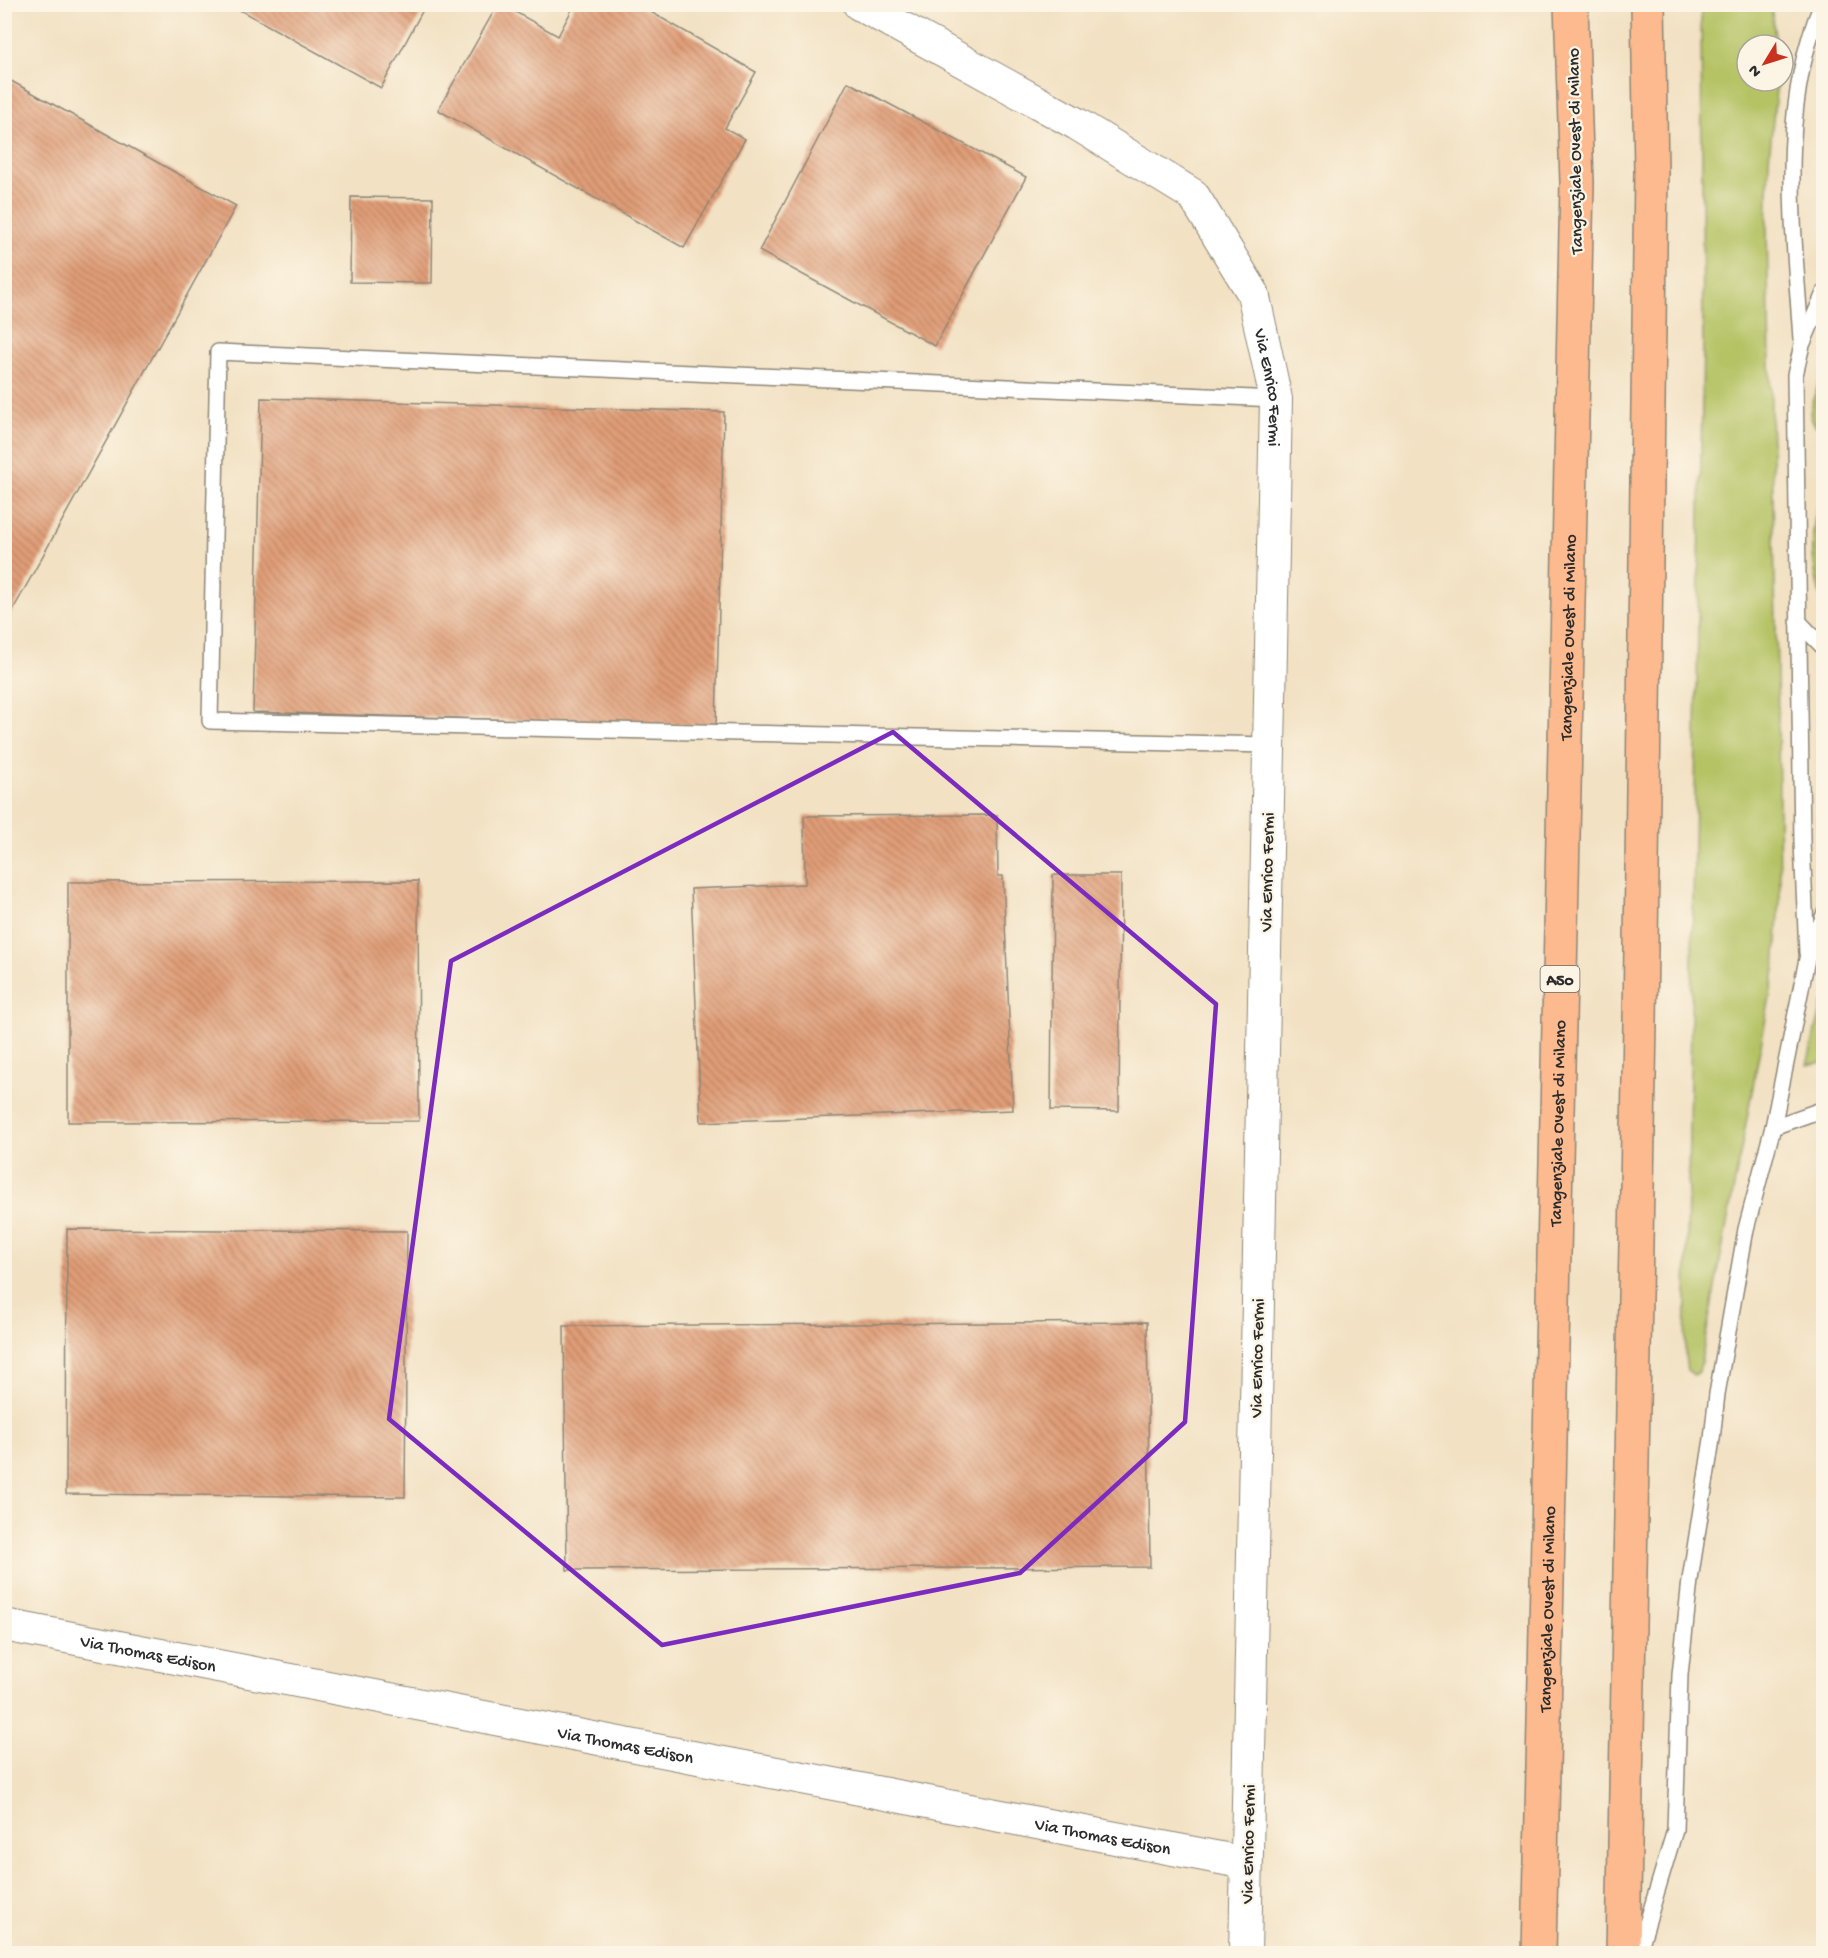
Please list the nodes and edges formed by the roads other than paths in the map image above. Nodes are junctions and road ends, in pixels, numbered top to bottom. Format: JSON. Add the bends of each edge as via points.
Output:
{"nodes":[{"id":1,"x":859,"y":4,"type":"edge"},
{"id":2,"x":1571,"y":4,"type":"edge"},
{"id":3,"x":1648,"y":4,"type":"edge"},
{"id":4,"x":1822,"y":4,"type":"edge"},
{"id":5,"x":1824,"y":293,"type":"edge"},
{"id":6,"x":1802,"y":345,"type":"junction"},
{"id":7,"x":1276,"y":399,"type":"junction"},
{"id":8,"x":1798,"y":621,"type":"junction"},
{"id":9,"x":1824,"y":648,"type":"edge"},
{"id":10,"x":1268,"y":745,"type":"junction"},
{"id":11,"x":1824,"y":915,"type":"edge"},
{"id":12,"x":1807,"y":959,"type":"junction"},
{"id":13,"x":1824,"y":1109,"type":"edge"},
{"id":14,"x":1773,"y":1127,"type":"junction"},
{"id":15,"x":4,"y":1625,"type":"edge"},
{"id":16,"x":1246,"y":1863,"type":"junction"},
{"id":17,"x":1245,"y":1953,"type":"edge"},
{"id":18,"x":1539,"y":1953,"type":"edge"},
{"id":19,"x":1623,"y":1953,"type":"edge"},
{"id":20,"x":1638,"y":1953,"type":"edge"}],
"edges":[{"from":1,"to":7,"type":"street","name":"Via Enrico Fermi","via":[[1077,124],[1193,195],[1253,293]]},
{"from":2,"to":18,"type":"highway","name":"Tangenziale Ovest di Milano","number":"A50","via":[[1577,183]]},
{"from":3,"to":19,"type":"highway","via":[[1651,171]]},
{"from":4,"to":6,"type":"lane","via":[[1797,88],[1792,188]]},
{"from":5,"to":6,"type":"lane"},
{"from":6,"to":8,"type":"lane","via":[[1796,375]]},
{"from":7,"to":10,"type":"street","name":"Via Enrico Fermi"},
{"from":7,"to":10,"type":"lane","via":[[218,352],[210,721]]},
{"from":8,"to":9,"type":"lane"},
{"from":8,"to":12,"type":"lane"},
{"from":10,"to":16,"type":"street","name":"Via Enrico Fermi"},
{"from":11,"to":12,"type":"lane"},
{"from":12,"to":14,"type":"lane"},
{"from":13,"to":14,"type":"lane"},
{"from":14,"to":20,"type":"lane","via":[[1746,1229],[1689,1580],[1680,1675],[1675,1830]]},
{"from":15,"to":16,"type":"street","name":"Via Thomas Edison"},
{"from":16,"to":17,"type":"street","name":"Via Enrico Fermi"}]}
